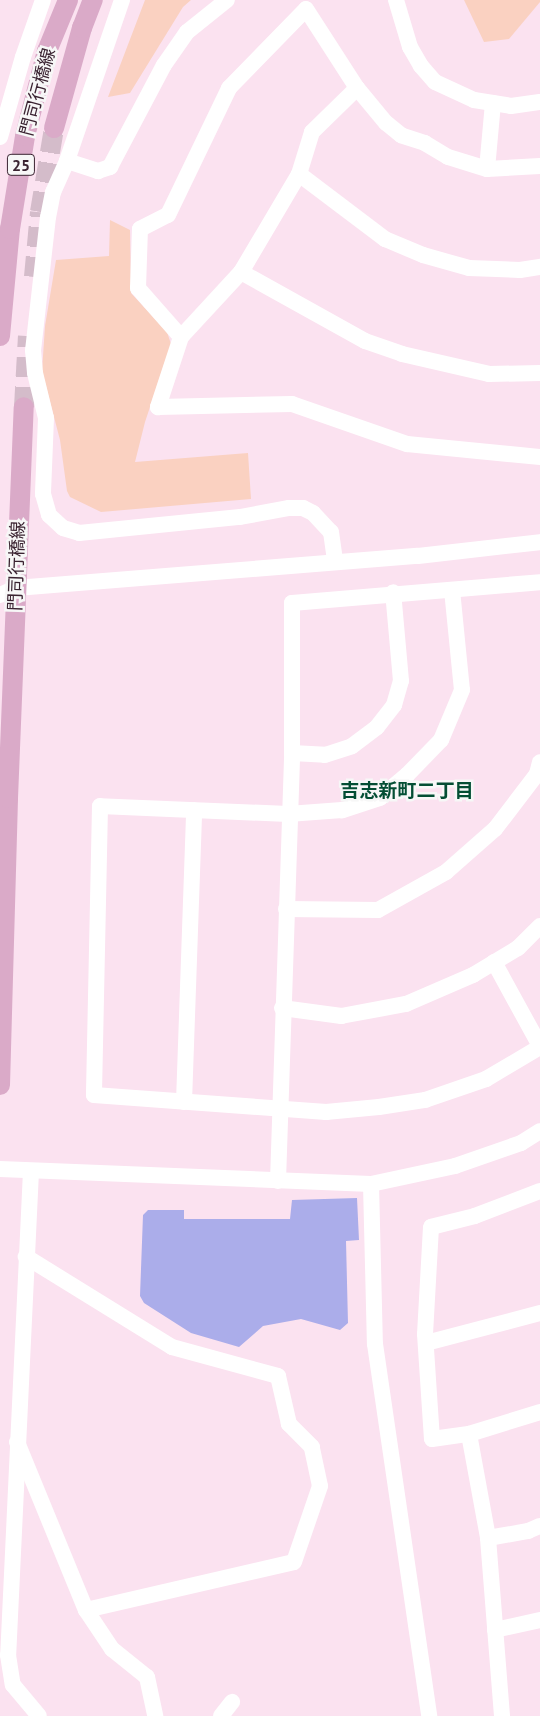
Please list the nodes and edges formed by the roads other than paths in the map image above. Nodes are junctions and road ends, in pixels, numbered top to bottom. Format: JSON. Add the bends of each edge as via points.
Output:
{"nodes":[{"id":1,"x":43,"y":0,"type":"edge"},
{"id":2,"x":68,"y":0,"type":"edge"},
{"id":3,"x":93,"y":0,"type":"edge"},
{"id":4,"x":122,"y":0,"type":"edge"},
{"id":5,"x":227,"y":0,"type":"edge"},
{"id":6,"x":396,"y":0,"type":"edge"},
{"id":7,"x":357,"y":88,"type":"junction"},
{"id":8,"x":540,"y":102,"type":"edge"},
{"id":9,"x":492,"y":103,"type":"junction"},
{"id":10,"x":54,"y":128,"type":"tunnel mouth"},
{"id":11,"x":0,"y":137,"type":"edge"},
{"id":12,"x":67,"y":161,"type":"junction"},
{"id":13,"x":540,"y":166,"type":"edge"},
{"id":14,"x":487,"y":169,"type":"junction"},
{"id":15,"x":299,"y":174,"type":"junction"},
{"id":16,"x":540,"y":267,"type":"edge"},
{"id":17,"x":241,"y":272,"type":"junction"},
{"id":18,"x":0,"y":336,"type":"edge"},
{"id":19,"x":181,"y":337,"type":"junction"},
{"id":20,"x":540,"y":373,"type":"edge"},
{"id":21,"x":24,"y":407,"type":"tunnel mouth"},
{"id":22,"x":540,"y":457,"type":"edge"},
{"id":23,"x":540,"y":542,"type":"edge"},
{"id":24,"x":335,"y":561,"type":"junction"},
{"id":25,"x":540,"y":582,"type":"edge"},
{"id":26,"x":5,"y":588,"type":"edge"},
{"id":27,"x":452,"y":590,"type":"junction"},
{"id":28,"x":393,"y":592,"type":"junction"},
{"id":29,"x":292,"y":754,"type":"junction"},
{"id":30,"x":539,"y":771,"type":"edge"},
{"id":31,"x":194,"y":810,"type":"junction"},
{"id":32,"x":288,"y":814,"type":"junction"},
{"id":33,"x":286,"y":909,"type":"junction"},
{"id":34,"x":540,"y":926,"type":"edge"},
{"id":35,"x":494,"y":962,"type":"junction"},
{"id":36,"x":282,"y":1008,"type":"junction"},
{"id":37,"x":540,"y":1046,"type":"edge"},
{"id":38,"x":0,"y":1085,"type":"edge"},
{"id":39,"x":184,"y":1102,"type":"junction"},
{"id":40,"x":279,"y":1108,"type":"junction"},
{"id":41,"x":540,"y":1131,"type":"edge"},
{"id":42,"x":0,"y":1169,"type":"edge"},
{"id":43,"x":31,"y":1171,"type":"junction"},
{"id":44,"x":278,"y":1181,"type":"junction"},
{"id":45,"x":371,"y":1184,"type":"junction"},
{"id":46,"x":540,"y":1191,"type":"edge"},
{"id":47,"x":26,"y":1257,"type":"junction"},
{"id":48,"x":540,"y":1313,"type":"edge"},
{"id":49,"x":426,"y":1343,"type":"junction"},
{"id":50,"x":540,"y":1412,"type":"edge"},
{"id":51,"x":469,"y":1434,"type":"junction"},
{"id":52,"x":17,"y":1442,"type":"junction"},
{"id":53,"x":540,"y":1526,"type":"edge"},
{"id":54,"x":488,"y":1538,"type":"junction"},
{"id":55,"x":86,"y":1610,"type":"junction"},
{"id":56,"x":540,"y":1620,"type":"edge"},
{"id":57,"x":495,"y":1630,"type":"junction"},
{"id":58,"x":232,"y":1702,"type":"dead end"},
{"id":59,"x":39,"y":1716,"type":"edge"},
{"id":60,"x":155,"y":1716,"type":"edge"},
{"id":61,"x":221,"y":1716,"type":"edge"},
{"id":62,"x":429,"y":1716,"type":"edge"},
{"id":63,"x":502,"y":1716,"type":"edge"}],
"edges":[{"from":1,"to":11,"type":"street"},
{"from":2,"to":18,"type":"main road","name":"門司行橋線","number":"25","via":[[47,51],[25,136],[10,229]]},
{"from":3,"to":10,"type":"main road","name":"門司行橋線"},
{"from":4,"to":12,"type":"street"},
{"from":5,"to":12,"type":"street","via":[[187,32],[164,65],[110,167],[98,172]]},
{"from":6,"to":9,"type":"street","via":[[410,47],[435,82],[474,100]]},
{"from":7,"to":14,"type":"street","via":[[386,123],[401,135],[425,142],[448,157]]},
{"from":7,"to":15,"type":"street","via":[[312,132]]},
{"from":7,"to":19,"type":"street","via":[[306,9],[229,88],[168,215],[140,229],[138,288]]},
{"from":8,"to":9,"type":"street","via":[[511,106]]},
{"from":9,"to":14,"type":"street"},
{"from":12,"to":24,"type":"street","via":[[53,192],[48,218],[33,350],[46,418],[44,494],[48,515],[63,528],[79,533],[303,508],[313,513],[331,532]]},
{"from":13,"to":14,"type":"street"},
{"from":15,"to":16,"type":"street","via":[[385,239],[423,255],[469,268],[520,270]]},
{"from":15,"to":17,"type":"street"},
{"from":17,"to":19,"type":"street"},
{"from":17,"to":20,"type":"street","via":[[365,341],[402,354],[489,374]]},
{"from":19,"to":22,"type":"street","via":[[158,407],[292,404],[407,444]]},
{"from":21,"to":26,"type":"main road","name":"門司行橋線"},
{"from":23,"to":24,"type":"street","via":[[418,556]]},
{"from":24,"to":26,"type":"street"},
{"from":25,"to":27,"type":"street"},
{"from":26,"to":38,"type":"main road","name":"門司行橋線"},
{"from":27,"to":28,"type":"street"},
{"from":27,"to":32,"type":"street","via":[[462,690],[440,740],[380,798],[342,810]]},
{"from":28,"to":29,"type":"street","via":[[401,681],[394,706],[377,727],[352,746],[325,755]]},
{"from":28,"to":29,"type":"street","via":[[292,603]]},
{"from":29,"to":32,"type":"street"},
{"from":30,"to":33,"type":"street","via":[[495,829],[446,872],[378,910]]},
{"from":31,"to":32,"type":"street"},
{"from":31,"to":39,"type":"street"},
{"from":31,"to":39,"type":"street","via":[[100,806],[94,1095]]},
{"from":32,"to":33,"type":"street"},
{"from":33,"to":36,"type":"street"},
{"from":34,"to":35,"type":"street","via":[[518,948]]},
{"from":35,"to":36,"type":"street","via":[[473,975],[406,1004],[341,1016]]},
{"from":35,"to":37,"type":"street"},
{"from":36,"to":40,"type":"street"},
{"from":37,"to":40,"type":"street","via":[[486,1078],[425,1100],[326,1112]]},
{"from":39,"to":40,"type":"street"},
{"from":40,"to":44,"type":"street"},
{"from":41,"to":45,"type":"street","via":[[521,1143],[454,1166]]},
{"from":42,"to":43,"type":"street"},
{"from":43,"to":44,"type":"street"},
{"from":43,"to":47,"type":"street"},
{"from":44,"to":45,"type":"street"},
{"from":45,"to":62,"type":"street","via":[[375,1344]]},
{"from":46,"to":49,"type":"street","via":[[475,1216],[431,1227]]},
{"from":47,"to":52,"type":"street"},
{"from":47,"to":55,"type":"street","via":[[172,1347],[278,1376],[289,1424],[312,1447],[320,1486],[294,1562]]},
{"from":48,"to":49,"type":"street"},
{"from":49,"to":51,"type":"street","via":[[432,1439]]},
{"from":50,"to":51,"type":"street"},
{"from":51,"to":54,"type":"street"},
{"from":52,"to":55,"type":"street"},
{"from":52,"to":59,"type":"street","via":[[8,1655],[13,1685]]},
{"from":53,"to":54,"type":"street"},
{"from":54,"to":57,"type":"street"},
{"from":55,"to":60,"type":"street","via":[[112,1650],[147,1677]]},
{"from":56,"to":57,"type":"street"},
{"from":57,"to":63,"type":"street"},
{"from":58,"to":61,"type":"street"}]}
